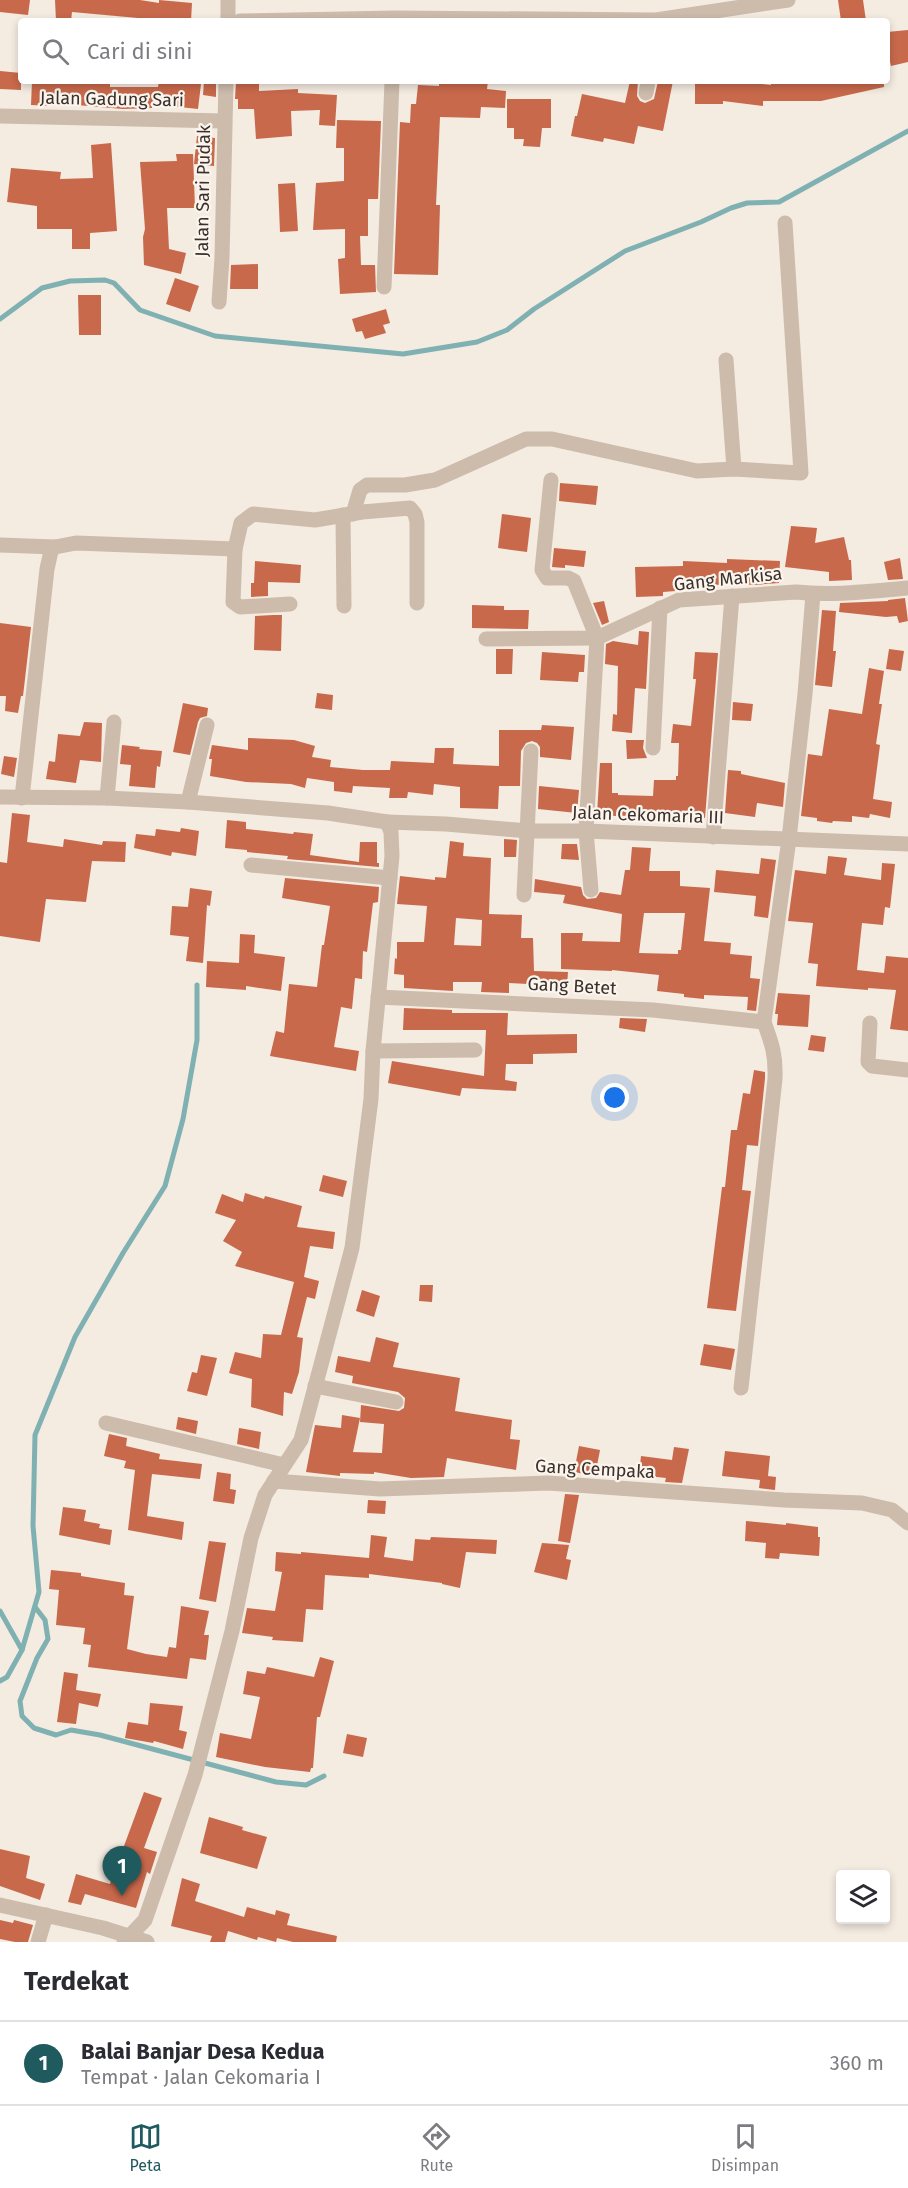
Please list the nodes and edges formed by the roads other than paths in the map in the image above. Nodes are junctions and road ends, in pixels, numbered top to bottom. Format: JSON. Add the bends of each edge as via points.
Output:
{"nodes":[{"id":1,"x":228,"y":0,"type":"edge"},
{"id":2,"x":788,"y":0,"type":"edge"},
{"id":3,"x":762,"y":3,"type":"edge"},
{"id":4,"x":228,"y":18,"type":"edge"},
{"id":5,"x":668,"y":18,"type":"edge"},
{"id":6,"x":225,"y":84,"type":"edge"},
{"id":7,"x":392,"y":84,"type":"edge"},
{"id":8,"x":0,"y":116,"type":"edge"},
{"id":9,"x":224,"y":121,"type":"junction"},
{"id":10,"x":785,"y":223,"type":"dead end"},
{"id":11,"x":384,"y":286,"type":"dead end"},
{"id":12,"x":219,"y":302,"type":"dead end"},
{"id":13,"x":726,"y":360,"type":"dead end"},
{"id":14,"x":734,"y":469,"type":"junction"},
{"id":15,"x":551,"y":480,"type":"dead end"},
{"id":16,"x":348,"y":515,"type":"junction"},
{"id":17,"x":0,"y":545,"type":"edge"},
{"id":18,"x":55,"y":546,"type":"junction"},
{"id":19,"x":235,"y":549,"type":"junction"},
{"id":20,"x":908,"y":588,"type":"edge"},
{"id":21,"x":813,"y":594,"type":"junction"},
{"id":22,"x":732,"y":596,"type":"junction"},
{"id":23,"x":417,"y":603,"type":"dead end"},
{"id":24,"x":290,"y":604,"type":"dead end"},
{"id":25,"x":344,"y":606,"type":"dead end"},
{"id":26,"x":660,"y":608,"type":"junction"},
{"id":27,"x":597,"y":638,"type":"junction"},
{"id":28,"x":486,"y":639,"type":"dead end"},
{"id":29,"x":114,"y":722,"type":"dead end"},
{"id":30,"x":207,"y":725,"type":"dead end"},
{"id":31,"x":653,"y":748,"type":"dead end"},
{"id":32,"x":531,"y":750,"type":"dead end"},
{"id":33,"x":0,"y":796,"type":"edge"},
{"id":34,"x":22,"y":798,"type":"junction"},
{"id":35,"x":107,"y":798,"type":"junction"},
{"id":36,"x":188,"y":802,"type":"junction"},
{"id":37,"x":387,"y":822,"type":"junction"},
{"id":38,"x":528,"y":831,"type":"junction"},
{"id":39,"x":586,"y":831,"type":"junction"},
{"id":40,"x":713,"y":837,"type":"junction"},
{"id":41,"x":789,"y":838,"type":"junction"},
{"id":42,"x":908,"y":844,"type":"edge"},
{"id":43,"x":250,"y":865,"type":"dead end"},
{"id":44,"x":390,"y":878,"type":"junction"},
{"id":45,"x":591,"y":890,"type":"dead end"},
{"id":46,"x":524,"y":895,"type":"dead end"},
{"id":47,"x":378,"y":997,"type":"junction"},
{"id":48,"x":764,"y":1022,"type":"junction"},
{"id":49,"x":870,"y":1023,"type":"dead end"},
{"id":50,"x":475,"y":1050,"type":"dead end"},
{"id":51,"x":373,"y":1051,"type":"junction"},
{"id":52,"x":908,"y":1070,"type":"edge"},
{"id":53,"x":315,"y":1386,"type":"junction"},
{"id":54,"x":741,"y":1388,"type":"dead end"},
{"id":55,"x":396,"y":1402,"type":"dead end"},
{"id":56,"x":106,"y":1423,"type":"dead end"},
{"id":57,"x":284,"y":1465,"type":"junction"},
{"id":58,"x":274,"y":1481,"type":"junction"},
{"id":59,"x":908,"y":1523,"type":"edge"},
{"id":60,"x":0,"y":1905,"type":"edge"},
{"id":61,"x":46,"y":1916,"type":"junction"},
{"id":62,"x":127,"y":1939,"type":"edge"},
{"id":63,"x":38,"y":1942,"type":"edge"},
{"id":64,"x":147,"y":1942,"type":"edge"}],
"edges":[{"from":1,"to":4,"type":"street"},
{"from":2,"to":3,"type":"street"},
{"from":3,"to":5,"type":"street"},
{"from":6,"to":9,"type":"street","name":"Jalan Sari Pudak"},
{"from":7,"to":11,"type":"street"},
{"from":8,"to":9,"type":"street","name":"Jalan Gadung Sari"},
{"from":9,"to":12,"type":"street","name":"Jalan Sari Pudak"},
{"from":10,"to":14,"type":"street","via":[[801,473]]},
{"from":13,"to":14,"type":"street"},
{"from":14,"to":16,"type":"street","via":[[696,471],[552,439],[526,439],[435,480],[367,485],[360,490]]},
{"from":15,"to":27,"type":"street","via":[[542,570],[547,578],[574,581]]},
{"from":16,"to":19,"type":"street","via":[[315,520],[253,514],[241,523]]},
{"from":16,"to":23,"type":"street","via":[[412,509],[417,522]]},
{"from":16,"to":25,"type":"street"},
{"from":17,"to":18,"type":"street"},
{"from":18,"to":19,"type":"street","via":[[76,543]]},
{"from":18,"to":34,"type":"street","via":[[47,569]]},
{"from":19,"to":24,"type":"street","via":[[236,605]]},
{"from":20,"to":21,"type":"street","name":"Gang Markisa"},
{"from":21,"to":22,"type":"street","name":"Gang Markisa"},
{"from":21,"to":41,"type":"street"},
{"from":22,"to":26,"type":"street","name":"Gang Markisa","via":[[679,600]]},
{"from":22,"to":40,"type":"street"},
{"from":26,"to":27,"type":"street","name":"Gang Markisa"},
{"from":26,"to":31,"type":"street"},
{"from":27,"to":28,"type":"street","name":"Gang Markisa"},
{"from":27,"to":39,"type":"street"},
{"from":29,"to":35,"type":"street"},
{"from":30,"to":36,"type":"street"},
{"from":32,"to":38,"type":"street"},
{"from":33,"to":34,"type":"street","name":"Jalan Cekomaria III"},
{"from":34,"to":35,"type":"street","name":"Jalan Cekomaria III"},
{"from":35,"to":36,"type":"street","name":"Jalan Cekomaria III"},
{"from":36,"to":37,"type":"street","name":"Jalan Cekomaria III","via":[[328,813]]},
{"from":37,"to":38,"type":"street","name":"Jalan Cekomaria III"},
{"from":37,"to":44,"type":"street","via":[[393,847]]},
{"from":38,"to":39,"type":"street","name":"Jalan Cekomaria III"},
{"from":38,"to":46,"type":"street"},
{"from":39,"to":40,"type":"street","name":"Jalan Cekomaria III"},
{"from":39,"to":45,"type":"street"},
{"from":40,"to":41,"type":"street","name":"Jalan Cekomaria III"},
{"from":41,"to":42,"type":"street","name":"Jalan Cekomaria III"},
{"from":41,"to":48,"type":"street"},
{"from":43,"to":44,"type":"street"},
{"from":44,"to":47,"type":"street"},
{"from":47,"to":48,"type":"street","name":"Gang Betet","via":[[642,1010]]},
{"from":47,"to":51,"type":"street"},
{"from":48,"to":54,"type":"street","via":[[776,1058],[775,1078]]},
{"from":49,"to":52,"type":"street","via":[[868,1062],[872,1066]]},
{"from":50,"to":51,"type":"street"},
{"from":51,"to":53,"type":"street","via":[[371,1099],[352,1248]]},
{"from":53,"to":55,"type":"street"},
{"from":53,"to":57,"type":"street","via":[[301,1440]]},
{"from":56,"to":57,"type":"street"},
{"from":57,"to":58,"type":"street"},
{"from":58,"to":59,"type":"street","name":"Gang Cempaka","via":[[380,1489],[548,1483],[862,1503],[892,1510]]},
{"from":58,"to":62,"type":"street","via":[[265,1495],[251,1538],[197,1768],[145,1920]]},
{"from":60,"to":61,"type":"street"},
{"from":61,"to":62,"type":"street","via":[[103,1928]]},
{"from":61,"to":63,"type":"street"},
{"from":62,"to":64,"type":"street"}]}
